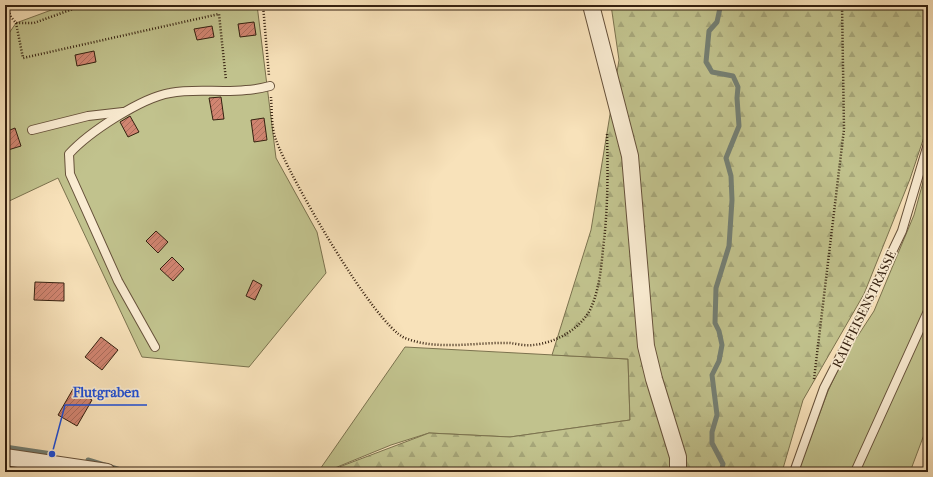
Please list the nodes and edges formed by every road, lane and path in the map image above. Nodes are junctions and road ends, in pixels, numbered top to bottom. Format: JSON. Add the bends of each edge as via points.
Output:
{"nodes":[{"id":1,"x":6,"y":5,"type":"edge"},
{"id":2,"x":84,"y":5,"type":"edge"},
{"id":3,"x":263,"y":5,"type":"edge"},
{"id":4,"x":591,"y":5,"type":"edge"},
{"id":5,"x":842,"y":5,"type":"edge"},
{"id":6,"x":16,"y":23,"type":"junction"},
{"id":7,"x":270,"y":86,"type":"junction"},
{"id":8,"x":227,"y":90,"type":"junction"},
{"id":9,"x":126,"y":112,"type":"junction"},
{"id":10,"x":32,"y":130,"type":"dead end"},
{"id":11,"x":606,"y":130,"type":"dead end"},
{"id":12,"x":928,"y":144,"type":"edge"},
{"id":13,"x":928,"y":311,"type":"edge"},
{"id":14,"x":155,"y":347,"type":"dead end"},
{"id":15,"x":814,"y":382,"type":"dead end"},
{"id":16,"x":5,"y":457,"type":"edge"},
{"id":17,"x":107,"y":472,"type":"edge"},
{"id":18,"x":678,"y":472,"type":"edge"},
{"id":19,"x":794,"y":472,"type":"edge"},
{"id":20,"x":855,"y":472,"type":"edge"}],
"edges":[{"from":1,"to":6,"type":"path"},
{"from":2,"to":6,"type":"path","via":[[34,23]]},
{"from":3,"to":7,"type":"path"},
{"from":4,"to":18,"type":"street","via":[[630,156],[646,346],[678,457]]},
{"from":5,"to":15,"type":"path","via":[[844,129]]},
{"from":6,"to":8,"type":"path","via":[[23,58],[219,14]]},
{"from":7,"to":8,"type":"lane"},
{"from":7,"to":11,"type":"path","via":[[275,137],[282,157],[330,241],[373,306],[389,325],[403,337],[423,344],[539,344],[571,332],[589,311],[598,288],[607,212]]},
{"from":8,"to":9,"type":"lane","via":[[168,93]]},
{"from":9,"to":10,"type":"lane","via":[[88,116]]},
{"from":9,"to":14,"type":"lane","via":[[79,143],[69,154],[70,174],[118,281]]},
{"from":12,"to":19,"type":"lane","name":"RAIFFEISENSTRASSE","via":[[902,231],[872,296],[824,388]]},
{"from":13,"to":20,"type":"lane"},
{"from":16,"to":17,"type":"street"}]}
